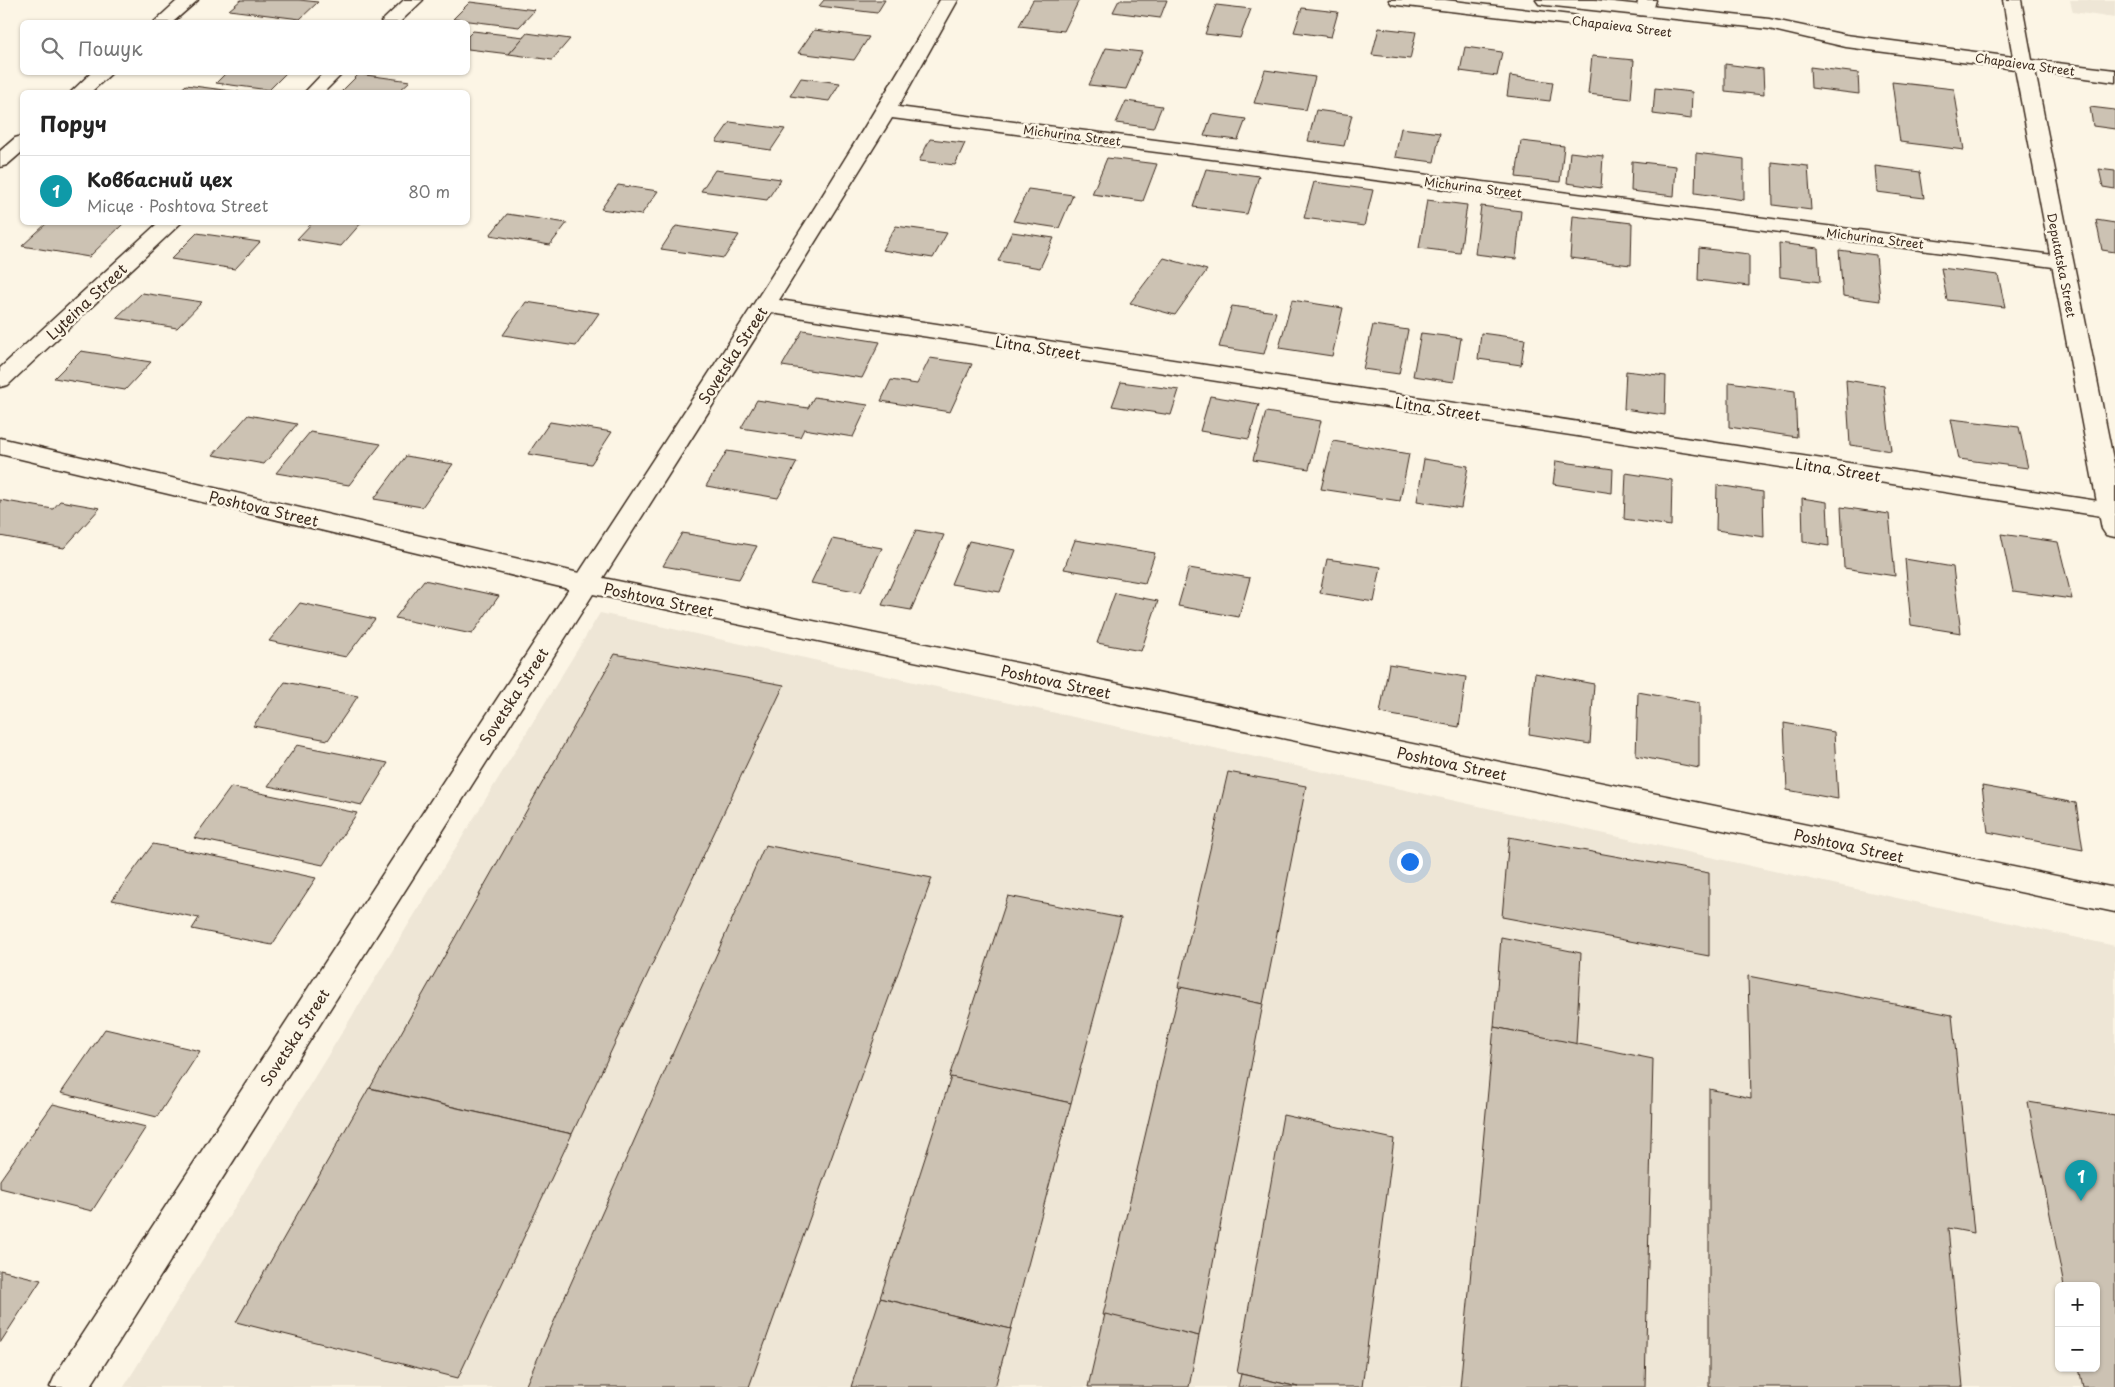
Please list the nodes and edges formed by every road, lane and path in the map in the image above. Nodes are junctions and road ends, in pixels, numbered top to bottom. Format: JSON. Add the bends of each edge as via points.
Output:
{"nodes":[{"id":1,"x":189,"y":0,"type":"edge"},
{"id":2,"x":414,"y":0,"type":"edge"},
{"id":3,"x":949,"y":0,"type":"edge"},
{"id":4,"x":1398,"y":0,"type":"edge"},
{"id":5,"x":1545,"y":0,"type":"edge"},
{"id":6,"x":2012,"y":0,"type":"edge"},
{"id":7,"x":1645,"y":13,"type":"edge"},
{"id":8,"x":165,"y":20,"type":"edge"},
{"id":9,"x":392,"y":20,"type":"edge"},
{"id":10,"x":1846,"y":41,"type":"junction"},
{"id":11,"x":1770,"y":43,"type":"dead end"},
{"id":12,"x":2025,"y":63,"type":"junction"},
{"id":13,"x":100,"y":75,"type":"edge"},
{"id":14,"x":332,"y":75,"type":"edge"},
{"id":15,"x":2115,"y":76,"type":"edge"},
{"id":16,"x":82,"y":90,"type":"edge"},
{"id":17,"x":316,"y":90,"type":"edge"},
{"id":18,"x":886,"y":111,"type":"junction"},
{"id":19,"x":20,"y":144,"type":"edge"},
{"id":20,"x":0,"y":161,"type":"edge"},
{"id":21,"x":169,"y":225,"type":"edge"},
{"id":22,"x":2061,"y":262,"type":"junction"},
{"id":23,"x":765,"y":305,"type":"junction"},
{"id":24,"x":0,"y":380,"type":"edge"},
{"id":25,"x":0,"y":446,"type":"edge"},
{"id":26,"x":2113,"y":520,"type":"edge"},
{"id":27,"x":586,"y":584,"type":"junction"},
{"id":28,"x":2115,"y":900,"type":"edge"},
{"id":29,"x":69,"y":1387,"type":"edge"}],
"edges":[{"from":1,"to":8,"type":"street"},
{"from":2,"to":9,"type":"street"},
{"from":3,"to":18,"type":"street","name":"Sovetska Street"},
{"from":4,"to":7,"type":"street","name":"Chapaieva Street"},
{"from":5,"to":7,"type":"street","name":"Chapaieva Street"},
{"from":6,"to":12,"type":"street","name":"Deputatska Street"},
{"from":7,"to":10,"type":"street","name":"Chapaieva Street","via":[[1768,24]]},
{"from":10,"to":11,"type":"street","name":"Chapaieva Street"},
{"from":10,"to":12,"type":"street","name":"Chapaieva Street"},
{"from":12,"to":15,"type":"street","name":"Chapaieva Street"},
{"from":12,"to":22,"type":"street","name":"Deputatska Street"},
{"from":13,"to":16,"type":"street"},
{"from":14,"to":17,"type":"street"},
{"from":18,"to":22,"type":"street","name":"Michurina Street"},
{"from":18,"to":23,"type":"street","name":"Sovetska Street"},
{"from":19,"to":20,"type":"street"},
{"from":21,"to":24,"type":"street","name":"Lyteina Street"},
{"from":22,"to":26,"type":"street","name":"Deputatska Street"},
{"from":23,"to":26,"type":"street","name":"Litna Street"},
{"from":23,"to":27,"type":"street","name":"Sovetska Street"},
{"from":25,"to":27,"type":"street","name":"Poshtova Street"},
{"from":27,"to":28,"type":"street","name":"Poshtova Street"},
{"from":27,"to":29,"type":"street","name":"Sovetska Street"}]}
